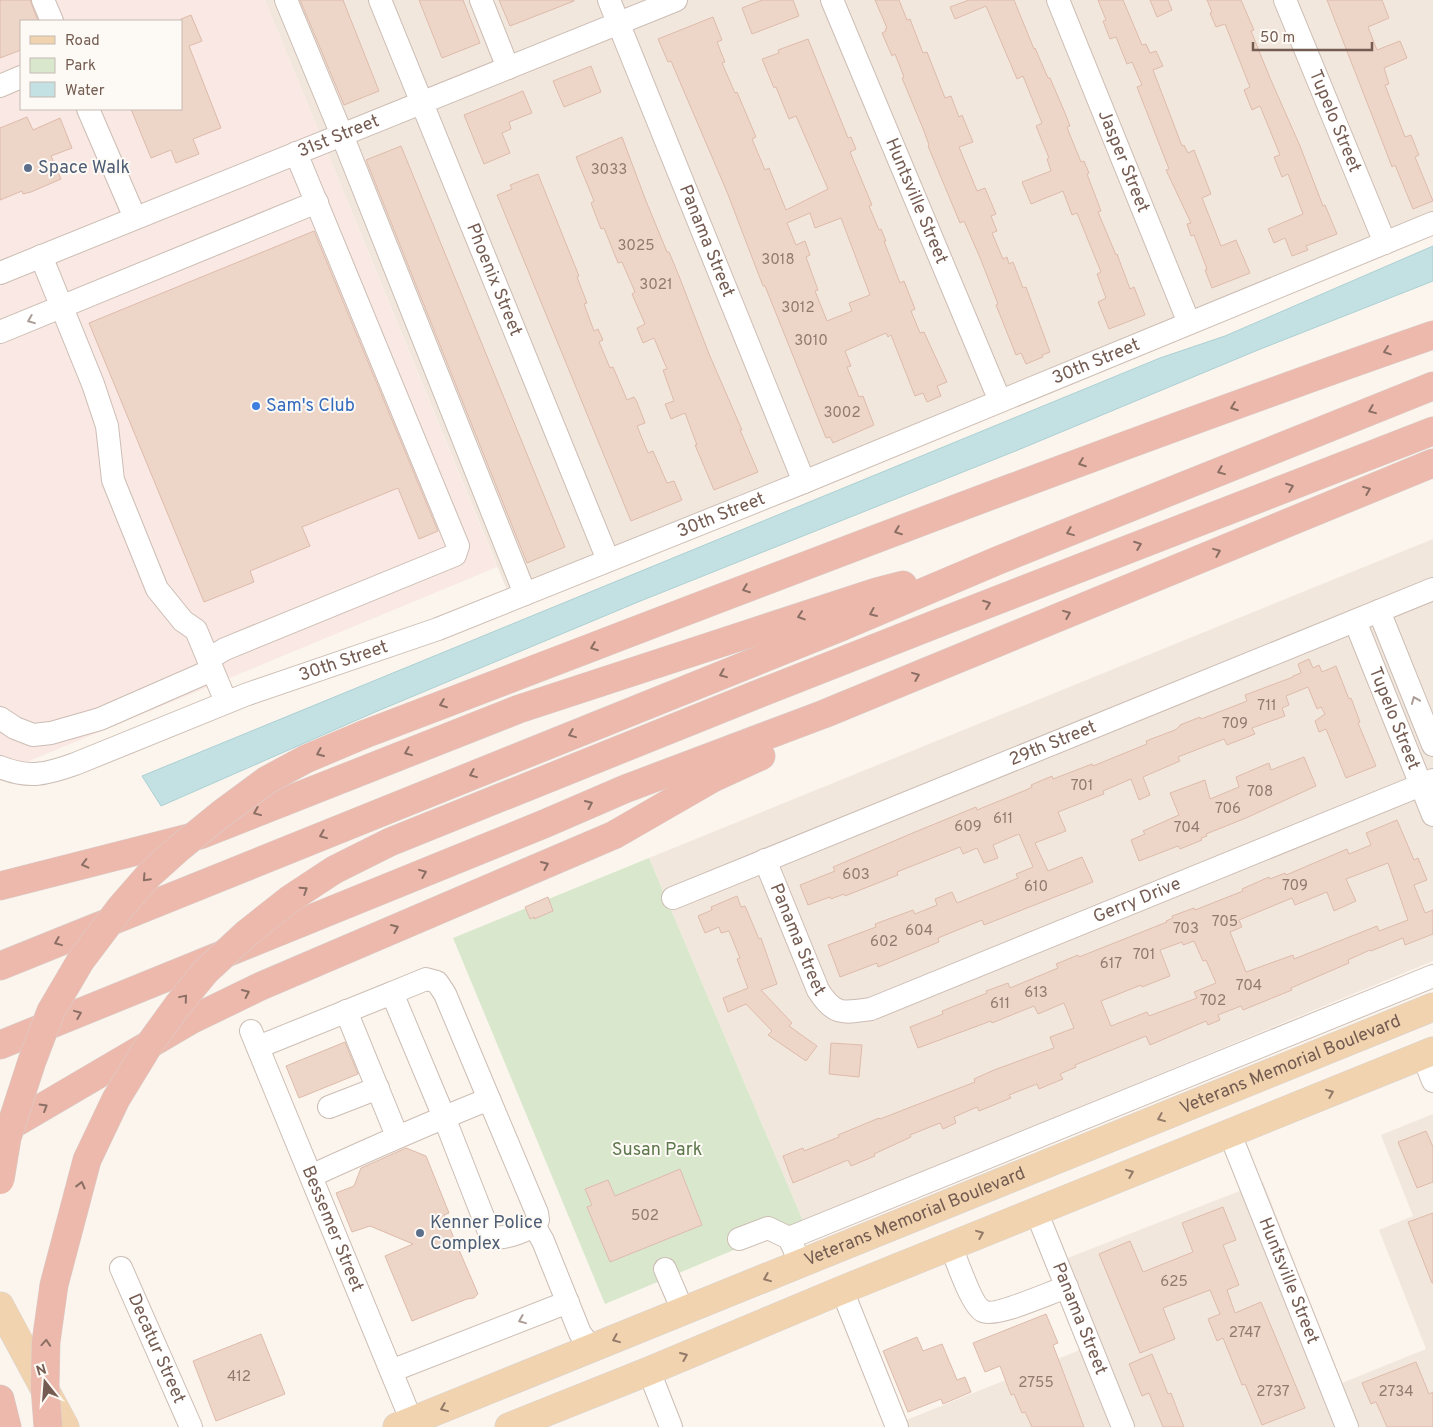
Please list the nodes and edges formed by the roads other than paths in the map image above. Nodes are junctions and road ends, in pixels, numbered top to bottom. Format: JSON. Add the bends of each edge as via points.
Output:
{"nodes":[{"id":1,"x":43,"y":0,"type":"edge"},
{"id":2,"x":286,"y":0,"type":"edge"},
{"id":3,"x":380,"y":0,"type":"edge"},
{"id":4,"x":481,"y":0,"type":"edge"},
{"id":5,"x":609,"y":0,"type":"edge"},
{"id":6,"x":676,"y":0,"type":"edge"},
{"id":7,"x":832,"y":0,"type":"edge"},
{"id":8,"x":1058,"y":0,"type":"edge"},
{"id":9,"x":1285,"y":0,"type":"edge"},
{"id":10,"x":52,"y":20,"type":"edge"},
{"id":11,"x":619,"y":24,"type":"junction"},
{"id":12,"x":508,"y":68,"type":"junction"},
{"id":13,"x":20,"y":77,"type":"edge"},
{"id":14,"x":0,"y":86,"type":"edge"},
{"id":15,"x":423,"y":103,"type":"junction"},
{"id":16,"x":88,"y":110,"type":"edge"},
{"id":17,"x":342,"y":135,"type":"junction"},
{"id":18,"x":296,"y":153,"type":"junction"},
{"id":19,"x":317,"y":202,"type":"junction"},
{"id":20,"x":135,"y":218,"type":"junction"},
{"id":21,"x":1433,"y":223,"type":"edge"},
{"id":22,"x":1385,"y":243,"type":"junction"},
{"id":23,"x":41,"y":256,"type":"junction"},
{"id":24,"x":0,"y":273,"type":"edge"},
{"id":25,"x":62,"y":307,"type":"junction"},
{"id":26,"x":1189,"y":323,"type":"junction"},
{"id":27,"x":0,"y":332,"type":"edge"},
{"id":28,"x":1433,"y":335,"type":"edge"},
{"id":29,"x":1433,"y":386,"type":"edge"},
{"id":30,"x":1000,"y":401,"type":"junction"},
{"id":31,"x":1433,"y":431,"type":"edge"},
{"id":32,"x":1433,"y":463,"type":"edge"},
{"id":33,"x":804,"y":482,"type":"junction"},
{"id":34,"x":608,"y":560,"type":"junction"},
{"id":35,"x":999,"y":560,"type":"junction"},
{"id":36,"x":1433,"y":589,"type":"edge"},
{"id":37,"x":525,"y":594,"type":"junction"},
{"id":38,"x":1380,"y":611,"type":"junction"},
{"id":39,"x":1355,"y":621,"type":"junction"},
{"id":40,"x":210,"y":665,"type":"junction"},
{"id":41,"x":226,"y":702,"type":"junction"},
{"id":42,"x":824,"y":714,"type":"junction"},
{"id":43,"x":0,"y":718,"type":"edge"},
{"id":44,"x":1433,"y":745,"type":"edge"},
{"id":45,"x":0,"y":767,"type":"edge"},
{"id":46,"x":1427,"y":783,"type":"edge"},
{"id":47,"x":1433,"y":815,"type":"edge"},
{"id":48,"x":765,"y":860,"type":"junction"},
{"id":49,"x":0,"y":886,"type":"edge"},
{"id":50,"x":673,"y":898,"type":"dead end"},
{"id":51,"x":0,"y":966,"type":"edge"},
{"id":52,"x":1433,"y":976,"type":"edge"},
{"id":53,"x":392,"y":993,"type":"junction"},
{"id":54,"x":1426,"y":1010,"type":"edge"},
{"id":55,"x":346,"y":1011,"type":"junction"},
{"id":56,"x":839,"y":1012,"type":"joint"},
{"id":57,"x":0,"y":1045,"type":"edge"},
{"id":58,"x":1428,"y":1053,"type":"edge"},
{"id":59,"x":1433,"y":1081,"type":"edge"},
{"id":60,"x":378,"y":1088,"type":"junction"},
{"id":61,"x":489,"y":1099,"type":"junction"},
{"id":62,"x":329,"y":1107,"type":"dead end"},
{"id":63,"x":1292,"y":1108,"type":"junction"},
{"id":64,"x":444,"y":1117,"type":"junction"},
{"id":65,"x":1,"y":1133,"type":"edge"},
{"id":66,"x":1230,"y":1134,"type":"junction"},
{"id":67,"x":397,"y":1136,"type":"junction"},
{"id":68,"x":311,"y":1176,"type":"junction"},
{"id":69,"x":1014,"y":1178,"type":"junction"},
{"id":70,"x":0,"y":1180,"type":"edge"},
{"id":71,"x":1036,"y":1211,"type":"junction"},
{"id":72,"x":534,"y":1225,"type":"junction"},
{"id":73,"x":789,"y":1238,"type":"junction"},
{"id":74,"x":739,"y":1239,"type":"dead end"},
{"id":75,"x":951,"y":1246,"type":"junction"},
{"id":76,"x":801,"y":1264,"type":"junction"},
{"id":77,"x":122,"y":1268,"type":"dead end"},
{"id":78,"x":895,"y":1268,"type":"junction"},
{"id":79,"x":665,"y":1269,"type":"dead end"},
{"id":80,"x":1066,"y":1287,"type":"junction"},
{"id":81,"x":842,"y":1290,"type":"junction"},
{"id":82,"x":568,"y":1302,"type":"junction"},
{"id":83,"x":0,"y":1306,"type":"edge"},
{"id":84,"x":684,"y":1312,"type":"junction"},
{"id":85,"x":734,"y":1336,"type":"junction"},
{"id":86,"x":592,"y":1349,"type":"junction"},
{"id":87,"x":648,"y":1371,"type":"junction"},
{"id":88,"x":391,"y":1372,"type":"junction"},
{"id":89,"x":0,"y":1399,"type":"edge"},
{"id":90,"x":408,"y":1425,"type":"edge"},
{"id":91,"x":7,"y":1427,"type":"edge"},
{"id":92,"x":48,"y":1427,"type":"edge"},
{"id":93,"x":64,"y":1427,"type":"edge"},
{"id":94,"x":191,"y":1427,"type":"edge"},
{"id":95,"x":503,"y":1427,"type":"edge"},
{"id":96,"x":509,"y":1427,"type":"edge"},
{"id":97,"x":671,"y":1427,"type":"edge"},
{"id":98,"x":897,"y":1427,"type":"edge"},
{"id":99,"x":1123,"y":1427,"type":"edge"},
{"id":100,"x":1347,"y":1427,"type":"edge"}],
"edges":[{"from":1,"to":10,"type":"street"},
{"from":2,"to":17,"type":"street"},
{"from":3,"to":15,"type":"street","name":"Phoenix Street"},
{"from":4,"to":12,"type":"street"},
{"from":5,"to":11,"type":"street","name":"Panama Street"},
{"from":6,"to":11,"type":"street","name":"31st Street"},
{"from":7,"to":30,"type":"street","name":"Huntsville Street"},
{"from":8,"to":26,"type":"street","name":"Jasper Street"},
{"from":9,"to":22,"type":"street","name":"Tupelo Street"},
{"from":11,"to":12,"type":"street","name":"31st Street"},
{"from":11,"to":33,"type":"street","name":"Panama Street"},
{"from":12,"to":15,"type":"street","name":"31st Street"},
{"from":13,"to":14,"type":"street"},
{"from":15,"to":17,"type":"street","name":"31st Street"},
{"from":15,"to":34,"type":"street","name":"Phoenix Street"},
{"from":16,"to":20,"type":"street"},
{"from":17,"to":18,"type":"street","name":"31st Street"},
{"from":17,"to":37,"type":"street"},
{"from":18,"to":19,"type":"street"},
{"from":18,"to":20,"type":"street","name":"31st Street"},
{"from":19,"to":25,"type":"street"},
{"from":19,"to":40,"type":"street","via":[[458,546],[455,555],[224,649]]},
{"from":20,"to":23,"type":"street","name":"31st Street"},
{"from":21,"to":22,"type":"street","name":"30th Street"},
{"from":22,"to":26,"type":"street","name":"30th Street"},
{"from":23,"to":24,"type":"street","name":"31st Street"},
{"from":23,"to":25,"type":"street"},
{"from":25,"to":27,"type":"street","one_way":true},
{"from":25,"to":40,"type":"street","via":[[107,426],[113,480],[157,589],[183,621],[196,630]]},
{"from":26,"to":30,"type":"street","name":"30th Street"},
{"from":28,"to":70,"type":"highway","one_way":true,"bridge":true,"via":[[944,514],[365,734],[267,780],[149,875],[81,960],[51,1011],[32,1061],[7,1138]]},
{"from":29,"to":35,"type":"highway","one_way":true},
{"from":30,"to":33,"type":"street","name":"30th Street"},
{"from":92,"to":31,"type":"highway","one_way":true,"bridge":true,"via":[[46,1342],[54,1285],[87,1160],[116,1099],[178,1005],[206,971],[290,899],[334,870],[390,842],[752,696]]},
{"from":42,"to":32,"type":"highway","one_way":true},
{"from":33,"to":34,"type":"street","name":"30th Street"},
{"from":34,"to":37,"type":"street","name":"30th Street"},
{"from":35,"to":49,"type":"highway","one_way":true,"via":[[876,592],[519,708],[200,835]]},
{"from":35,"to":51,"type":"highway","one_way":true,"bridge":true,"via":[[841,627]]},
{"from":36,"to":38,"type":"street","name":"29th Street"},
{"from":37,"to":41,"type":"street","name":"30th Street","via":[[438,630]]},
{"from":38,"to":39,"type":"street","name":"29th Street"},
{"from":44,"to":38,"type":"street","name":"Tupelo Street","one_way":true},
{"from":39,"to":46,"type":"street","name":"Tupelo Street"},
{"from":39,"to":48,"type":"street","name":"29th Street"},
{"from":40,"to":41,"type":"street"},
{"from":40,"to":43,"type":"street","via":[[100,718],[51,733],[33,734]]},
{"from":41,"to":45,"type":"street","name":"30th Street","via":[[48,774],[19,774]]},
{"from":57,"to":42,"type":"highway","one_way":true,"bridge":true,"via":[[625,789]]},
{"from":65,"to":42,"type":"highway","one_way":true,"via":[[222,1004],[614,835],[713,778],[801,737]]},
{"from":46,"to":47,"type":"street","name":"Tupelo Street"},
{"from":46,"to":56,"type":"street","name":"Gerry Drive","via":[[871,1009]]},
{"from":48,"to":50,"type":"street","name":"29th Street"},
{"from":48,"to":56,"type":"street","name":"Panama Street","via":[[818,990],[826,1004]]},
{"from":52,"to":73,"type":"street"},
{"from":53,"to":55,"type":"street"},
{"from":53,"to":61,"type":"street","via":[[426,979],[438,982]]},
{"from":53,"to":64,"type":"street"},
{"from":54,"to":63,"type":"main road","via":[[1301,1074],[1289,1086]]},
{"from":54,"to":69,"type":"main road","name":"Veterans Memorial Boulevard","one_way":true},
{"from":55,"to":60,"type":"street"},
{"from":55,"to":68,"type":"street","name":"Bessemer Street","via":[[254,1039]]},
{"from":58,"to":59,"type":"street"},
{"from":63,"to":58,"type":"main road","one_way":true},
{"from":60,"to":62,"type":"street"},
{"from":60,"to":67,"type":"street"},
{"from":61,"to":64,"type":"street"},
{"from":61,"to":72,"type":"street","via":[[537,1213],[538,1220]]},
{"from":63,"to":66,"type":"main road"},
{"from":64,"to":67,"type":"street"},
{"from":64,"to":72,"type":"street","via":[[493,1238],[503,1238]]},
{"from":71,"to":66,"type":"main road","one_way":true},
{"from":66,"to":100,"type":"street","name":"Huntsville Street"},
{"from":67,"to":68,"type":"street"},
{"from":68,"to":88,"type":"street","name":"Bessemer Street"},
{"from":69,"to":76,"type":"main road","name":"Veterans Memorial Boulevard"},
{"from":69,"to":78,"type":"main road","via":[[904,1236],[896,1250]]},
{"from":75,"to":71,"type":"main road","one_way":true},
{"from":71,"to":80,"type":"street","name":"Panama Street"},
{"from":72,"to":82,"type":"street"},
{"from":73,"to":74,"type":"street","via":[[768,1228]]},
{"from":73,"to":76,"type":"street"},
{"from":75,"to":78,"type":"main road"},
{"from":75,"to":80,"type":"street","via":[[969,1291],[977,1307],[984,1312],[996,1313]]},
{"from":76,"to":84,"type":"main road","name":"Veterans Memorial Boulevard","one_way":true},
{"from":76,"to":85,"type":"main road","via":[[805,1281],[803,1289]]},
{"from":77,"to":94,"type":"street","name":"Decatur Street"},
{"from":78,"to":81,"type":"main road"},
{"from":79,"to":84,"type":"street"},
{"from":80,"to":99,"type":"street","name":"Panama Street"},
{"from":81,"to":85,"type":"main road"},
{"from":81,"to":98,"type":"street"},
{"from":82,"to":86,"type":"street","via":[[580,1333]]},
{"from":82,"to":88,"type":"street","one_way":true},
{"from":83,"to":93,"type":"main road"},
{"from":84,"to":86,"type":"main road","name":"Veterans Memorial Boulevard","one_way":true},
{"from":87,"to":85,"type":"main road","one_way":true},
{"from":86,"to":90,"type":"main road","name":"Veterans Memorial Boulevard","one_way":true},
{"from":86,"to":95,"type":"main road","via":[[596,1363],[593,1376],[583,1386]]},
{"from":87,"to":96,"type":"main road"},
{"from":87,"to":97,"type":"street"},
{"from":88,"to":90,"type":"street","name":"Bessemer Street"},
{"from":89,"to":91,"type":"highway"}]}
